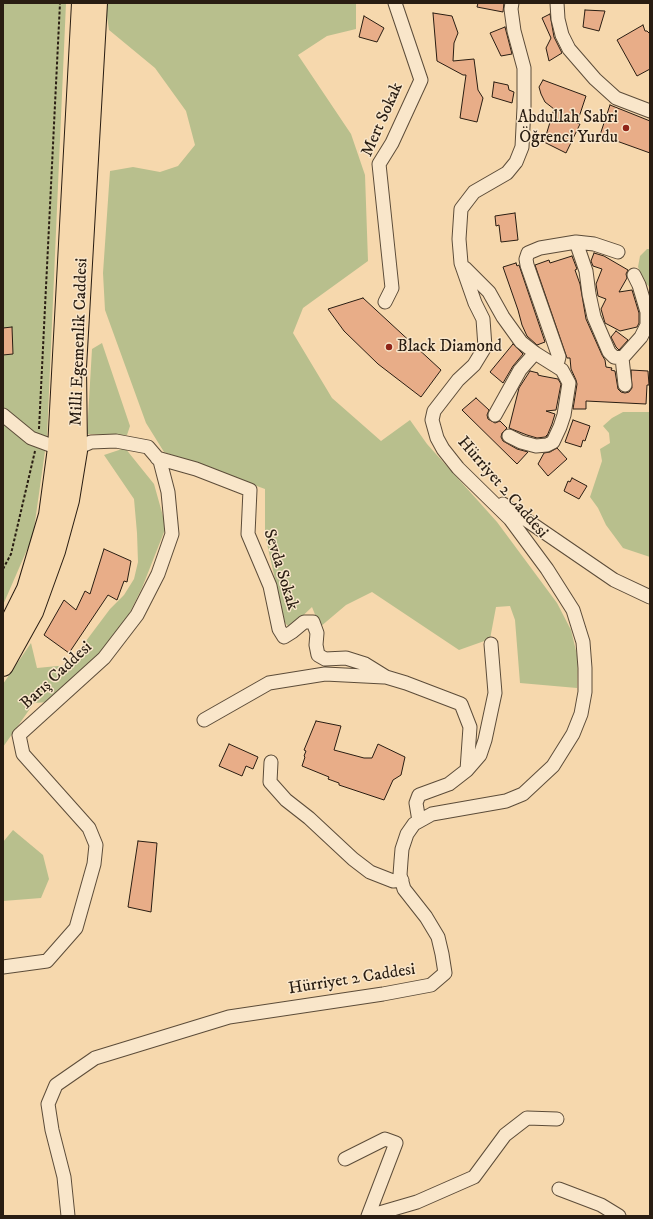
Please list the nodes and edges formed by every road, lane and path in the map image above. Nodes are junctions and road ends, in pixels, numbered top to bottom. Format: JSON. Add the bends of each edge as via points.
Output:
{"nodes":[{"id":1,"x":60,"y":3,"type":"edge"},
{"id":2,"x":82,"y":3,"type":"edge"},
{"id":3,"x":97,"y":3,"type":"edge"},
{"id":4,"x":395,"y":3,"type":"edge"},
{"id":5,"x":512,"y":3,"type":"edge"},
{"id":6,"x":557,"y":3,"type":"edge"},
{"id":7,"x":650,"y":112,"type":"edge"},
{"id":8,"x":576,"y":242,"type":"junction"},
{"id":9,"x":618,"y":252,"type":"dead end"},
{"id":10,"x":461,"y":264,"type":"junction"},
{"id":11,"x":634,"y":275,"type":"dead end"},
{"id":12,"x":385,"y":302,"type":"dead end"},
{"id":13,"x":535,"y":353,"type":"junction"},
{"id":14,"x":622,"y":358,"type":"junction"},
{"id":15,"x":554,"y":366,"type":"junction"},
{"id":16,"x":625,"y":385,"type":"dead end"},
{"id":17,"x":3,"y":415,"type":"edge"},
{"id":18,"x":495,"y":415,"type":"dead end"},
{"id":19,"x":509,"y":436,"type":"dead end"},
{"id":20,"x":38,"y":440,"type":"junction"},
{"id":21,"x":68,"y":448,"type":"junction"},
{"id":22,"x":157,"y":458,"type":"junction"},
{"id":23,"x":473,"y":481,"type":"junction"},
{"id":24,"x":3,"y":569,"type":"edge"},
{"id":25,"x":650,"y":597,"type":"edge"},
{"id":26,"x":3,"y":637,"type":"edge"},
{"id":27,"x":491,"y":644,"type":"dead end"},
{"id":28,"x":3,"y":666,"type":"edge"},
{"id":29,"x":386,"y":678,"type":"junction"},
{"id":30,"x":204,"y":720,"type":"dead end"},
{"id":31,"x":271,"y":762,"type":"dead end"},
{"id":32,"x":467,"y":770,"type":"junction"},
{"id":33,"x":419,"y":821,"type":"junction"},
{"id":34,"x":402,"y":880,"type":"junction"},
{"id":35,"x":3,"y":967,"type":"edge"},
{"id":36,"x":557,"y":1119,"type":"dead end"},
{"id":37,"x":346,"y":1159,"type":"dead end"},
{"id":38,"x":559,"y":1189,"type":"dead end"},
{"id":39,"x":68,"y":1216,"type":"edge"},
{"id":40,"x":368,"y":1216,"type":"edge"},
{"id":41,"x":619,"y":1216,"type":"edge"}],
"edges":[{"from":1,"to":20,"type":"path"},
{"from":2,"to":21,"type":"highway","name":"Milli Egemenlik Caddesi"},
{"from":3,"to":21,"type":"highway","name":"Milli Egemenlik Caddesi","via":[[76,367]]},
{"from":4,"to":12,"type":"street","name":"Mert Sokak","via":[[421,80],[392,143],[379,164],[392,288]]},
{"from":5,"to":10,"type":"street","name":"Hürriyet 2 Caddesi","via":[[514,31],[524,68],[522,147],[516,162],[507,173],[474,192],[461,209]]},
{"from":6,"to":7,"type":"street","via":[[562,35],[569,49],[595,79],[616,98]]},
{"from":8,"to":9,"type":"street","via":[[594,244]]},
{"from":8,"to":14,"type":"street","via":[[586,271],[594,317],[609,352],[614,358]]},
{"from":8,"to":15,"type":"street","via":[[534,249],[528,253],[526,259],[559,357]]},
{"from":10,"to":13,"type":"street","via":[[489,292],[521,342]]},
{"from":10,"to":23,"type":"street","name":"Hürriyet 2 Caddesi","via":[[483,319],[485,347],[474,365],[458,380],[434,411],[432,420],[443,449],[458,468]]},
{"from":11,"to":14,"type":"street","via":[[648,312],[648,325]]},
{"from":13,"to":15,"type":"street"},
{"from":13,"to":18,"type":"street","via":[[520,370]]},
{"from":14,"to":16,"type":"street"},
{"from":15,"to":19,"type":"street","via":[[562,370],[569,383],[564,415],[553,442],[547,446],[536,446]]},
{"from":17,"to":20,"type":"street","via":[[31,438]]},
{"from":20,"to":21,"type":"street"},
{"from":20,"to":24,"type":"path","via":[[12,554]]},
{"from":21,"to":22,"type":"street","name":"Barış Caddesi","via":[[91,442],[116,441],[148,447]]},
{"from":21,"to":26,"type":"highway","name":"Milli Egemenlik Caddesi","via":[[27,589]]},
{"from":21,"to":28,"type":"highway","name":"Milli Egemenlik Caddesi","via":[[69,500],[55,551],[33,612]]},
{"from":22,"to":29,"type":"street","name":"Sevda Sokak","via":[[196,469],[250,490],[248,534],[270,586],[279,629],[284,637],[304,622],[313,622],[317,633],[318,655],[325,659],[346,658],[365,664]]},
{"from":22,"to":35,"type":"street","name":"Barış Caddesi","via":[[168,492],[172,534],[158,574],[137,615],[104,658],[19,735],[23,754],[89,828],[96,845],[94,864],[76,928],[47,961]]},
{"from":23,"to":25,"type":"street","via":[[614,580]]},
{"from":23,"to":33,"type":"street","name":"Hürriyet 2 Caddesi","via":[[510,519],[573,610],[583,642],[585,692],[581,714],[573,734],[553,766],[523,794],[506,801],[432,814]]},
{"from":27,"to":32,"type":"street","via":[[495,693],[480,755]]},
{"from":29,"to":30,"type":"street","via":[[325,674],[269,683]]},
{"from":29,"to":32,"type":"street","name":"Sevda Sokak","via":[[461,704],[470,727]]},
{"from":31,"to":34,"type":"street","via":[[270,782],[286,800],[370,872],[393,881]]},
{"from":32,"to":33,"type":"street","via":[[449,784],[419,795],[416,804]]},
{"from":33,"to":34,"type":"street","name":"Hürriyet 2 Caddesi","via":[[407,834],[402,849]]},
{"from":34,"to":39,"type":"street","name":"Hürriyet 2 Caddesi","via":[[404,889],[438,937],[445,973],[431,985],[229,1018],[95,1058],[56,1084],[48,1104],[64,1178]]},
{"from":36,"to":40,"type":"street","via":[[527,1118],[505,1135],[474,1177],[417,1202]]},
{"from":37,"to":40,"type":"street","via":[[385,1139],[396,1142]]},
{"from":38,"to":41,"type":"street","via":[[601,1205]]}]}
